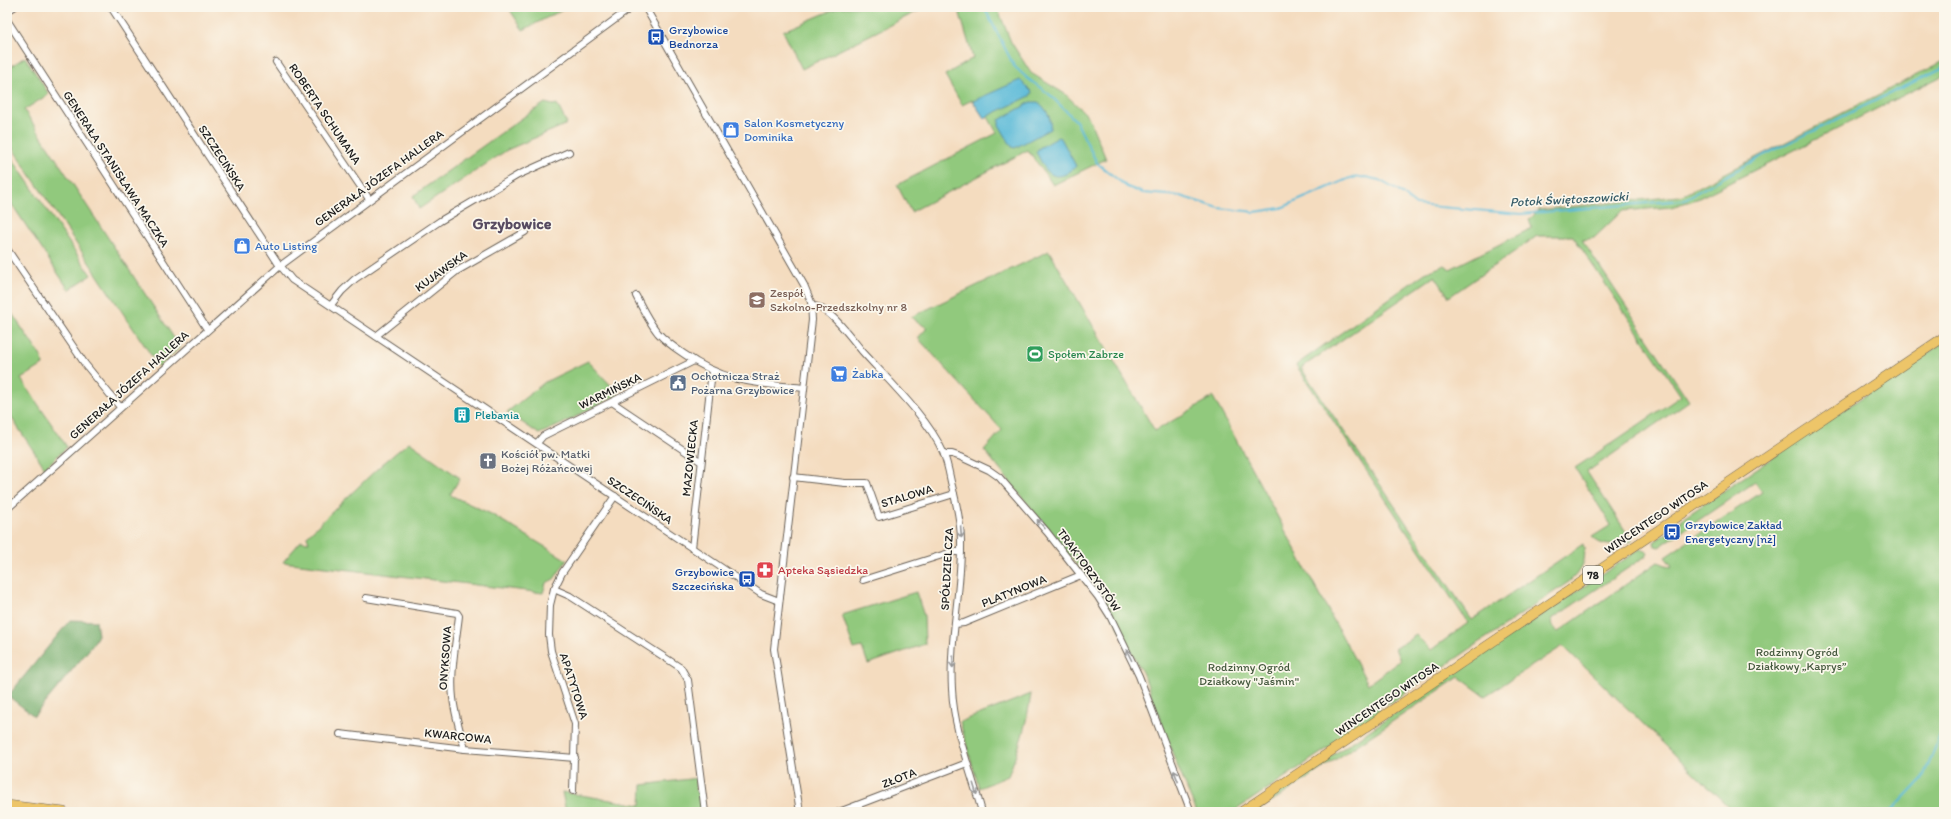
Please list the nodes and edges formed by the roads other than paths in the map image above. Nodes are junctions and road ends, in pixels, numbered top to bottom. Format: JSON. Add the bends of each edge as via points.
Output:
{"nodes":[{"id":1,"x":14,"y":7,"type":"edge"},
{"id":2,"x":111,"y":7,"type":"edge"},
{"id":3,"x":632,"y":7,"type":"edge"},
{"id":4,"x":645,"y":7,"type":"edge"},
{"id":5,"x":7,"y":11,"type":"edge"},
{"id":6,"x":7,"y":20,"type":"edge"},
{"id":7,"x":276,"y":62,"type":"dead end"},
{"id":8,"x":569,"y":152,"type":"dead end"},
{"id":9,"x":369,"y":199,"type":"junction"},
{"id":10,"x":525,"y":232,"type":"dead end"},
{"id":11,"x":7,"y":249,"type":"edge"},
{"id":12,"x":280,"y":266,"type":"junction"},
{"id":13,"x":636,"y":296,"type":"dead end"},
{"id":14,"x":330,"y":305,"type":"junction"},
{"id":15,"x":812,"y":306,"type":"junction"},
{"id":16,"x":207,"y":329,"type":"junction"},
{"id":17,"x":376,"y":336,"type":"junction"},
{"id":18,"x":1944,"y":337,"type":"edge"},
{"id":19,"x":694,"y":361,"type":"junction"},
{"id":20,"x":712,"y":370,"type":"junction"},
{"id":21,"x":804,"y":388,"type":"junction"},
{"id":22,"x":612,"y":402,"type":"junction"},
{"id":23,"x":120,"y":407,"type":"junction"},
{"id":24,"x":537,"y":443,"type":"junction"},
{"id":25,"x":944,"y":454,"type":"junction"},
{"id":26,"x":700,"y":461,"type":"junction"},
{"id":27,"x":794,"y":477,"type":"junction"},
{"id":28,"x":954,"y":494,"type":"junction"},
{"id":29,"x":615,"y":496,"type":"junction"},
{"id":30,"x":7,"y":509,"type":"edge"},
{"id":31,"x":692,"y":548,"type":"junction"},
{"id":32,"x":961,"y":552,"type":"junction"},
{"id":33,"x":1081,"y":575,"type":"junction"},
{"id":34,"x":863,"y":580,"type":"dead end"},
{"id":35,"x":554,"y":589,"type":"junction"},
{"id":36,"x":366,"y":598,"type":"dead end"},
{"id":37,"x":779,"y":601,"type":"junction"},
{"id":38,"x":955,"y":624,"type":"junction"},
{"id":39,"x":340,"y":734,"type":"dead end"},
{"id":40,"x":465,"y":749,"type":"junction"},
{"id":41,"x":575,"y":758,"type":"junction"},
{"id":42,"x":968,"y":763,"type":"junction"},
{"id":43,"x":573,"y":791,"type":"dead end"},
{"id":44,"x":7,"y":805,"type":"edge"},
{"id":45,"x":64,"y":812,"type":"edge"},
{"id":46,"x":705,"y":812,"type":"edge"},
{"id":47,"x":800,"y":812,"type":"edge"},
{"id":48,"x":839,"y":812,"type":"edge"},
{"id":49,"x":982,"y":812,"type":"edge"},
{"id":50,"x":1191,"y":812,"type":"edge"},
{"id":51,"x":1241,"y":812,"type":"edge"}],
"edges":[{"from":1,"to":5,"type":"street"},
{"from":2,"to":12,"type":"street","name":"SZCZECIŃSKA"},
{"from":3,"to":9,"type":"street","name":"GENERAŁA JÓZEFA HALLERA"},
{"from":4,"to":15,"type":"street","via":[[807,289]]},
{"from":6,"to":16,"type":"street","name":"GENERAŁA STANISŁAWA MACZKA"},
{"from":7,"to":9,"type":"street","name":"ROBERTA SCHUMANA"},
{"from":8,"to":14,"type":"street","via":[[518,175],[440,221],[355,279]]},
{"from":9,"to":12,"type":"street","name":"GENERAŁA JÓZEFA HALLERA"},
{"from":10,"to":17,"type":"street","name":"KUJAWSKA","via":[[457,271]]},
{"from":11,"to":23,"type":"street","via":[[85,364]]},
{"from":12,"to":14,"type":"street","name":"SZCZECIŃSKA","via":[[292,280]]},
{"from":12,"to":16,"type":"street","name":"GENERAŁA JÓZEFA HALLERA"},
{"from":13,"to":19,"type":"street","via":[[658,333]]},
{"from":14,"to":17,"type":"street","name":"SZCZECIŃSKA"},
{"from":15,"to":21,"type":"street"},
{"from":15,"to":25,"type":"street","name":"SPÓŁDZIELCZA","via":[[824,310],[845,331],[923,421]]},
{"from":16,"to":23,"type":"street","name":"GENERAŁA JÓZEFA HALLERA"},
{"from":17,"to":24,"type":"street","name":"SZCZECIŃSKA"},
{"from":18,"to":51,"type":"main road","name":"WINCENTEGO WITOSA","number":"78"},
{"from":19,"to":20,"type":"street"},
{"from":19,"to":22,"type":"street","name":"WARMIŃSKA"},
{"from":20,"to":21,"type":"street","via":[[749,383]]},
{"from":20,"to":26,"type":"street","name":"MAZOWIECKA"},
{"from":21,"to":27,"type":"street"},
{"from":22,"to":24,"type":"street","name":"WARMIŃSKA","via":[[543,436]]},
{"from":22,"to":26,"type":"street"},
{"from":23,"to":30,"type":"street","name":"GENERAŁA JÓZEFA HALLERA"},
{"from":24,"to":29,"type":"street","name":"SZCZECIŃSKA"},
{"from":25,"to":28,"type":"street","name":"SPÓŁDZIELCZA"},
{"from":33,"to":25,"type":"street","name":"TRAKTORZYSTÓW","one_way":true,"via":[[999,477],[956,455]]},
{"from":26,"to":31,"type":"street","name":"MAZOWIECKA"},
{"from":27,"to":28,"type":"street","name":"STALOWA","via":[[867,483],[879,517]]},
{"from":27,"to":37,"type":"street"},
{"from":28,"to":32,"type":"street","name":"SPÓŁDZIELCZA","one_way":true,"via":[[960,524]]},
{"from":29,"to":31,"type":"street","name":"SZCZECIŃSKA"},
{"from":29,"to":35,"type":"street","name":"APATYTOWA"},
{"from":31,"to":37,"type":"street","name":"SZCZECIŃSKA","via":[[761,594]]},
{"from":32,"to":34,"type":"street","via":[[952,552]]},
{"from":32,"to":38,"type":"street","name":"SPÓŁDZIELCZA"},
{"from":33,"to":38,"type":"street","name":"PLATYNOWA","via":[[964,623]]},
{"from":50,"to":33,"type":"street","name":"TRAKTORZYSTÓW","one_way":true,"via":[[1136,668],[1106,610]]},
{"from":35,"to":41,"type":"street","name":"APATYTOWA","via":[[550,605],[549,635],[551,651],[576,724]]},
{"from":35,"to":46,"type":"street","via":[[570,596],[681,668],[688,680]]},
{"from":36,"to":40,"type":"street","name":"ONYKSOWA","via":[[457,613],[459,616],[453,666],[453,697]]},
{"from":37,"to":47,"type":"street","via":[[775,659]]},
{"from":38,"to":42,"type":"street","name":"SPÓŁDZIELCZA","one_way":true,"via":[[953,702],[957,729]]},
{"from":39,"to":40,"type":"street","name":"KWARCOWA"},
{"from":40,"to":41,"type":"street","name":"KWARCOWA"},
{"from":41,"to":43,"type":"street","name":"APATYTOWA"},
{"from":42,"to":48,"type":"street","name":"ZŁOTA"},
{"from":42,"to":49,"type":"street","name":"SPÓŁDZIELCZA","one_way":true},
{"from":44,"to":45,"type":"main road"}]}
